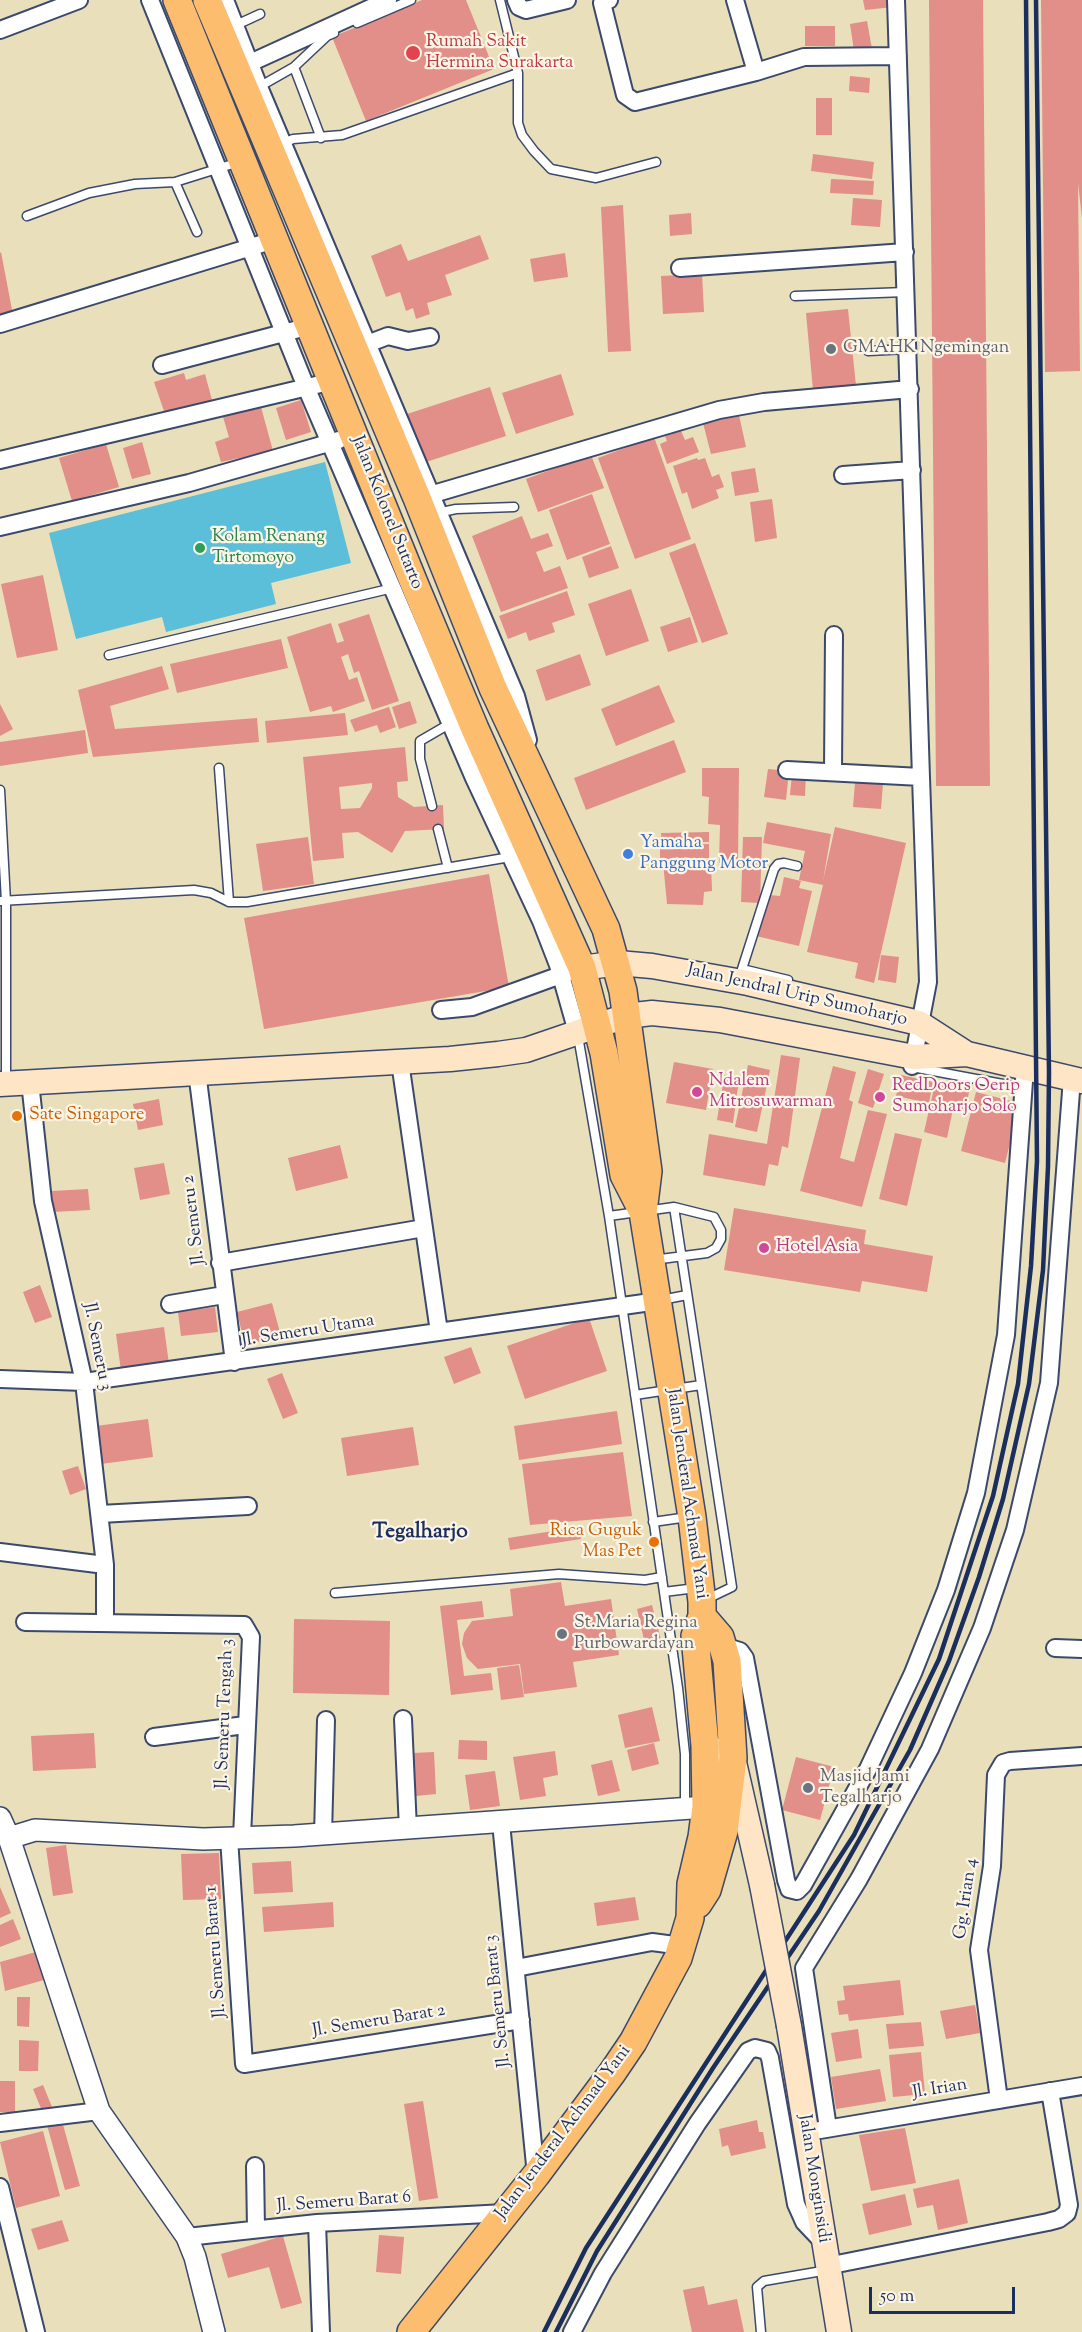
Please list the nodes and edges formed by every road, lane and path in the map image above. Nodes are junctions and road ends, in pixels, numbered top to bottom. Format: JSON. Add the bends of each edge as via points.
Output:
{"nodes":[{"id":1,"x":79,"y":0,"type":"edge"},
{"id":2,"x":150,"y":0,"type":"edge"},
{"id":3,"x":177,"y":0,"type":"edge"},
{"id":4,"x":207,"y":0,"type":"edge"},
{"id":5,"x":225,"y":0,"type":"edge"},
{"id":6,"x":388,"y":0,"type":"edge"},
{"id":7,"x":411,"y":0,"type":"edge"},
{"id":8,"x":500,"y":0,"type":"edge"},
{"id":9,"x":516,"y":0,"type":"edge"},
{"id":10,"x":567,"y":0,"type":"edge"},
{"id":11,"x":735,"y":0,"type":"edge"},
{"id":12,"x":896,"y":0,"type":"edge"},
{"id":13,"x":604,"y":1,"type":"edge"},
{"id":14,"x":260,"y":14,"type":"dead end"},
{"id":15,"x":228,"y":28,"type":"junction"},
{"id":16,"x":0,"y":30,"type":"edge"},
{"id":17,"x":898,"y":56,"type":"junction"},
{"id":18,"x":250,"y":63,"type":"junction"},
{"id":19,"x":294,"y":67,"type":"junction"},
{"id":20,"x":756,"y":72,"type":"junction"},
{"id":21,"x":518,"y":73,"type":"junction"},
{"id":22,"x":253,"y":90,"type":"junction"},
{"id":23,"x":321,"y":138,"type":"junction"},
{"id":24,"x":276,"y":145,"type":"junction"},
{"id":25,"x":656,"y":162,"type":"dead end"},
{"id":26,"x":230,"y":166,"type":"junction"},
{"id":27,"x":176,"y":182,"type":"junction"},
{"id":28,"x":27,"y":216,"type":"dead end"},
{"id":29,"x":197,"y":232,"type":"dead end"},
{"id":30,"x":262,"y":244,"type":"junction"},
{"id":31,"x":905,"y":252,"type":"junction"},
{"id":32,"x":680,"y":268,"type":"dead end"},
{"id":33,"x":907,"y":292,"type":"junction"},
{"id":34,"x":795,"y":296,"type":"dead end"},
{"id":35,"x":0,"y":324,"type":"edge"},
{"id":36,"x":310,"y":326,"type":"junction"},
{"id":37,"x":283,"y":333,"type":"junction"},
{"id":38,"x":430,"y":337,"type":"dead end"},
{"id":39,"x":367,"y":344,"type":"junction"},
{"id":40,"x":908,"y":349,"type":"junction"},
{"id":41,"x":868,"y":351,"type":"dead end"},
{"id":42,"x":162,"y":365,"type":"dead end"},
{"id":43,"x":333,"y":381,"type":"junction"},
{"id":44,"x":306,"y":387,"type":"junction"},
{"id":45,"x":910,"y":388,"type":"junction"},
{"id":46,"x":387,"y":409,"type":"junction"},
{"id":47,"x":342,"y":439,"type":"junction"},
{"id":48,"x":0,"y":460,"type":"edge"},
{"id":49,"x":912,"y":470,"type":"junction"},
{"id":50,"x":843,"y":475,"type":"dead end"},
{"id":51,"x":428,"y":505,"type":"junction"},
{"id":52,"x":513,"y":507,"type":"dead end"},
{"id":53,"x":0,"y":526,"type":"edge"},
{"id":54,"x":404,"y":586,"type":"junction"},
{"id":55,"x":834,"y":635,"type":"dead end"},
{"id":56,"x":109,"y":655,"type":"dead end"},
{"id":57,"x":451,"y":723,"type":"junction"},
{"id":58,"x":219,"y":768,"type":"dead end"},
{"id":59,"x":787,"y":770,"type":"dead end"},
{"id":60,"x":833,"y":771,"type":"junction"},
{"id":61,"x":921,"y":777,"type":"junction"},
{"id":62,"x":0,"y":790,"type":"edge"},
{"id":63,"x":432,"y":806,"type":"dead end"},
{"id":64,"x":438,"y":829,"type":"dead end"},
{"id":65,"x":564,"y":839,"type":"junction"},
{"id":66,"x":521,"y":855,"type":"junction"},
{"id":67,"x":797,"y":866,"type":"dead end"},
{"id":68,"x":448,"y":868,"type":"junction"},
{"id":69,"x":3,"y":902,"type":"edge"},
{"id":70,"x":229,"y":902,"type":"junction"},
{"id":71,"x":618,"y":963,"type":"junction"},
{"id":72,"x":571,"y":971,"type":"junction"},
{"id":73,"x":741,"y":975,"type":"junction"},
{"id":74,"x":797,"y":982,"type":"dead end"},
{"id":75,"x":842,"y":999,"type":"junction"},
{"id":76,"x":441,"y":1010,"type":"dead end"},
{"id":77,"x":626,"y":1016,"type":"junction"},
{"id":78,"x":917,"y":1016,"type":"junction"},
{"id":79,"x":693,"y":1017,"type":"junction"},
{"id":80,"x":587,"y":1028,"type":"junction"},
{"id":81,"x":718,"y":1030,"type":"dead end"},
{"id":82,"x":763,"y":1039,"type":"dead end"},
{"id":83,"x":832,"y":1047,"type":"junction"},
{"id":84,"x":967,"y":1054,"type":"junction"},
{"id":85,"x":400,"y":1062,"type":"junction"},
{"id":86,"x":913,"y":1062,"type":"junction"},
{"id":87,"x":197,"y":1072,"type":"junction"},
{"id":88,"x":1024,"y":1078,"type":"junction"},
{"id":89,"x":30,"y":1082,"type":"junction"},
{"id":90,"x":3,"y":1084,"type":"edge"},
{"id":91,"x":1077,"y":1088,"type":"edge"},
{"id":92,"x":674,"y":1207,"type":"junction"},
{"id":93,"x":643,"y":1212,"type":"junction"},
{"id":94,"x":609,"y":1216,"type":"junction"},
{"id":95,"x":424,"y":1228,"type":"junction"},
{"id":96,"x":682,"y":1256,"type":"junction"},
{"id":97,"x":651,"y":1260,"type":"junction"},
{"id":98,"x":220,"y":1263,"type":"junction"},
{"id":99,"x":687,"y":1295,"type":"junction"},
{"id":100,"x":224,"y":1296,"type":"junction"},
{"id":101,"x":658,"y":1301,"type":"junction"},
{"id":102,"x":171,"y":1304,"type":"dead end"},
{"id":103,"x":621,"y":1305,"type":"junction"},
{"id":104,"x":439,"y":1332,"type":"junction"},
{"id":105,"x":234,"y":1362,"type":"junction"},
{"id":106,"x":0,"y":1379,"type":"edge"},
{"id":107,"x":84,"y":1383,"type":"junction"},
{"id":108,"x":701,"y":1385,"type":"junction"},
{"id":109,"x":671,"y":1389,"type":"junction"},
{"id":110,"x":635,"y":1395,"type":"junction"},
{"id":111,"x":248,"y":1506,"type":"dead end"},
{"id":112,"x":100,"y":1514,"type":"junction"},
{"id":113,"x":692,"y":1516,"type":"junction"},
{"id":114,"x":654,"y":1522,"type":"junction"},
{"id":115,"x":0,"y":1552,"type":"edge"},
{"id":116,"x":105,"y":1565,"type":"junction"},
{"id":117,"x":662,"y":1577,"type":"junction"},
{"id":118,"x":664,"y":1592,"type":"junction"},
{"id":119,"x":335,"y":1593,"type":"dead end"},
{"id":120,"x":701,"y":1602,"type":"junction"},
{"id":121,"x":25,"y":1622,"type":"dead end"},
{"id":122,"x":105,"y":1623,"type":"junction"},
{"id":123,"x":723,"y":1646,"type":"junction"},
{"id":124,"x":1055,"y":1648,"type":"dead end"},
{"id":125,"x":1082,"y":1649,"type":"edge"},
{"id":126,"x":403,"y":1719,"type":"dead end"},
{"id":127,"x":326,"y":1720,"type":"dead end"},
{"id":128,"x":245,"y":1725,"type":"junction"},
{"id":129,"x":154,"y":1737,"type":"dead end"},
{"id":130,"x":705,"y":1746,"type":"junction"},
{"id":131,"x":1082,"y":1756,"type":"edge"},
{"id":132,"x":733,"y":1758,"type":"junction"},
{"id":133,"x":696,"y":1807,"type":"junction"},
{"id":134,"x":0,"y":1818,"type":"edge"},
{"id":135,"x":501,"y":1823,"type":"junction"},
{"id":136,"x":408,"y":1829,"type":"junction"},
{"id":137,"x":323,"y":1834,"type":"junction"},
{"id":138,"x":236,"y":1838,"type":"junction"},
{"id":139,"x":5,"y":1844,"type":"edge"},
{"id":140,"x":690,"y":1918,"type":"junction"},
{"id":141,"x":682,"y":1946,"type":"junction"},
{"id":142,"x":516,"y":1968,"type":"junction"},
{"id":143,"x":521,"y":2020,"type":"junction"},
{"id":144,"x":244,"y":2064,"type":"joint"},
{"id":145,"x":1082,"y":2086,"type":"edge"},
{"id":146,"x":1050,"y":2091,"type":"junction"},
{"id":147,"x":999,"y":2100,"type":"junction"},
{"id":148,"x":99,"y":2111,"type":"junction"},
{"id":149,"x":0,"y":2123,"type":"edge"},
{"id":150,"x":817,"y":2130,"type":"junction"},
{"id":151,"x":255,"y":2166,"type":"dead end"},
{"id":152,"x":536,"y":2175,"type":"junction"},
{"id":153,"x":0,"y":2187,"type":"edge"},
{"id":154,"x":505,"y":2213,"type":"junction"},
{"id":155,"x":317,"y":2223,"type":"junction"},
{"id":156,"x":256,"y":2229,"type":"junction"},
{"id":157,"x":187,"y":2237,"type":"junction"},
{"id":158,"x":822,"y":2241,"type":"junction"},
{"id":159,"x":827,"y":2268,"type":"junction"},
{"id":160,"x":36,"y":2332,"type":"edge"},
{"id":161,"x":214,"y":2332,"type":"edge"},
{"id":162,"x":321,"y":2332,"type":"edge"},
{"id":163,"x":411,"y":2332,"type":"edge"},
{"id":164,"x":572,"y":2332,"type":"edge"},
{"id":165,"x":761,"y":2332,"type":"edge"},
{"id":166,"x":839,"y":2332,"type":"edge"}],
"edges":[{"from":1,"to":16,"type":"street"},
{"from":2,"to":26,"type":"street"},
{"from":3,"to":26,"type":"main road","name":"Jalan Kolonel Sutarto"},
{"from":4,"to":15,"type":"main road","name":"Jalan Kolonel Sutarto"},
{"from":5,"to":15,"type":"street"},
{"from":6,"to":18,"type":"street"},
{"from":7,"to":19,"type":"lane","via":[[327,36]]},
{"from":8,"to":21,"type":"lane"},
{"from":9,"to":10,"type":"street","via":[[526,10]]},
{"from":11,"to":20,"type":"street"},
{"from":12,"to":17,"type":"street"},
{"from":13,"to":20,"type":"street","via":[[623,88],[630,100],[640,102]]},
{"from":14,"to":15,"type":"lane"},
{"from":15,"to":18,"type":"street"},
{"from":15,"to":22,"type":"main road","name":"Jalan Kolonel Sutarto"},
{"from":17,"to":20,"type":"street","via":[[804,57]]},
{"from":17,"to":31,"type":"street"},
{"from":18,"to":22,"type":"street"},
{"from":19,"to":22,"type":"lane"},
{"from":19,"to":23,"type":"lane"},
{"from":21,"to":23,"type":"lane","via":[[342,135]]},
{"from":21,"to":25,"type":"lane","via":[[516,112],[522,135],[551,169],[596,178]]},
{"from":22,"to":24,"type":"main road","name":"Jalan Kolonel Sutarto"},
{"from":23,"to":24,"type":"lane"},
{"from":24,"to":39,"type":"street"},
{"from":24,"to":46,"type":"main road","name":"Jalan Kolonel Sutarto"},
{"from":26,"to":27,"type":"lane"},
{"from":26,"to":30,"type":"main road","name":"Jalan Kolonel Sutarto"},
{"from":27,"to":28,"type":"lane","via":[[135,184],[89,193]]},
{"from":27,"to":29,"type":"lane"},
{"from":30,"to":35,"type":"street"},
{"from":30,"to":36,"type":"main road","name":"Jalan Kolonel Sutarto"},
{"from":30,"to":37,"type":"street"},
{"from":31,"to":32,"type":"street"},
{"from":31,"to":33,"type":"street"},
{"from":33,"to":34,"type":"lane"},
{"from":33,"to":40,"type":"street"},
{"from":36,"to":37,"type":"street"},
{"from":36,"to":43,"type":"main road","name":"Jalan Kolonel Sutarto"},
{"from":37,"to":42,"type":"street"},
{"from":37,"to":44,"type":"street"},
{"from":38,"to":39,"type":"street","via":[[410,341],[388,336]]},
{"from":39,"to":46,"type":"street"},
{"from":40,"to":41,"type":"lane"},
{"from":40,"to":45,"type":"street"},
{"from":43,"to":44,"type":"street"},
{"from":43,"to":47,"type":"main road","name":"Jalan Kolonel Sutarto"},
{"from":44,"to":47,"type":"street"},
{"from":44,"to":48,"type":"street"},
{"from":45,"to":49,"type":"street"},
{"from":45,"to":51,"type":"street","via":[[718,410],[652,427]]},
{"from":46,"to":51,"type":"main road","name":"Jalan Kolonel Sutarto"},
{"from":47,"to":53,"type":"street","via":[[189,483]]},
{"from":47,"to":54,"type":"main road","name":"Jalan Kolonel Sutarto"},
{"from":49,"to":50,"type":"street"},
{"from":49,"to":61,"type":"street"},
{"from":51,"to":52,"type":"lane","via":[[456,509]]},
{"from":51,"to":65,"type":"main road","name":"Jalan Kolonel Sutarto","via":[[493,688]]},
{"from":54,"to":56,"type":"lane"},
{"from":54,"to":57,"type":"street"},
{"from":54,"to":66,"type":"main road","name":"Jalan Kolonel Sutarto"},
{"from":55,"to":60,"type":"street"},
{"from":57,"to":63,"type":"lane","via":[[429,733],[419,744]]},
{"from":57,"to":66,"type":"street"},
{"from":58,"to":70,"type":"lane"},
{"from":59,"to":60,"type":"street"},
{"from":60,"to":61,"type":"street"},
{"from":61,"to":78,"type":"street","via":[[927,982]]},
{"from":62,"to":69,"type":"lane"},
{"from":64,"to":68,"type":"lane"},
{"from":65,"to":66,"type":"main road"},
{"from":65,"to":71,"type":"main road","name":"Jalan Kolonel Sutarto"},
{"from":66,"to":68,"type":"lane"},
{"from":66,"to":72,"type":"main road","name":"Jalan Kolonel Sutarto"},
{"from":67,"to":73,"type":"lane","via":[[784,863],[774,869]]},
{"from":68,"to":70,"type":"lane","via":[[265,900]]},
{"from":69,"to":70,"type":"lane","via":[[194,890]]},
{"from":69,"to":90,"type":"lane"},
{"from":71,"to":72,"type":"main road","name":"Jalan Jendral Urip Sumoharjo"},
{"from":71,"to":73,"type":"main road","name":"Jalan Jendral Urip Sumoharjo"},
{"from":71,"to":77,"type":"main road","name":"Jalan Kolonel Sutarto"},
{"from":72,"to":76,"type":"street","via":[[472,1007]]},
{"from":72,"to":80,"type":"main road","name":"Jalan Kolonel Sutarto"},
{"from":73,"to":74,"type":"lane"},
{"from":73,"to":75,"type":"main road","name":"Jalan Jendral Urip Sumoharjo"},
{"from":75,"to":78,"type":"main road","name":"Jalan Jendral Urip Sumoharjo"},
{"from":75,"to":83,"type":"main road"},
{"from":77,"to":79,"type":"main road","name":"Jalan Jendral Urip Sumoharjo","via":[[652,1012]]},
{"from":77,"to":80,"type":"main road","name":"Jalan Jendral Urip Sumoharjo"},
{"from":77,"to":93,"type":"main road","name":"Jalan Jenderal Achmad Yani","via":[[648,1172]]},
{"from":78,"to":84,"type":"main road","name":"Jalan Jendral Urip Sumoharjo"},
{"from":78,"to":86,"type":"street"},
{"from":79,"to":81,"type":"lane"},
{"from":79,"to":83,"type":"main road","name":"Jalan Jendral Urip Sumoharjo"},
{"from":80,"to":85,"type":"main road","name":"Jalan Jendral Urip Sumoharjo","via":[[526,1050]]},
{"from":80,"to":93,"type":"main road","name":"Jalan Jenderal Achmad Yani","via":[[624,1175]]},
{"from":80,"to":94,"type":"lane"},
{"from":82,"to":83,"type":"lane"},
{"from":83,"to":86,"type":"main road","name":"Jalan Jendral Urip Sumoharjo"},
{"from":84,"to":86,"type":"main road","name":"Jalan Jendral Urip Sumoharjo"},
{"from":84,"to":88,"type":"main road","name":"Jalan Jendral Urip Sumoharjo"},
{"from":85,"to":87,"type":"main road","name":"Jalan Jendral Urip Sumoharjo"},
{"from":85,"to":95,"type":"street"},
{"from":86,"to":88,"type":"lane"},
{"from":87,"to":89,"type":"main road","name":"Jalan Jendral Urip Sumoharjo"},
{"from":87,"to":98,"type":"street","name":"Jl. Semeru 2"},
{"from":88,"to":91,"type":"main road","name":"Jalan Jendral Urip Sumoharjo"},
{"from":88,"to":123,"type":"street","via":[[1006,1335],[976,1493],[946,1590],[914,1673],[868,1769],[797,1891],[789,1889],[786,1880],[745,1658],[740,1651]]},
{"from":89,"to":90,"type":"main road","name":"Jalan Jendral Urip Sumoharjo"},
{"from":89,"to":107,"type":"street","name":"Jl. Semeru 3","via":[[43,1201]]},
{"from":91,"to":150,"type":"street","via":[[1049,1383],[1015,1530],[982,1628],[930,1749],[865,1869],[804,1968]]},
{"from":92,"to":93,"type":"lane"},
{"from":92,"to":96,"type":"lane"},
{"from":92,"to":96,"type":"lane","via":[[714,1217],[721,1230],[716,1248]]},
{"from":93,"to":94,"type":"lane"},
{"from":93,"to":97,"type":"main road","name":"Jalan Jenderal Achmad Yani"},
{"from":94,"to":103,"type":"lane"},
{"from":95,"to":98,"type":"street"},
{"from":95,"to":104,"type":"street"},
{"from":96,"to":97,"type":"lane"},
{"from":96,"to":99,"type":"lane"},
{"from":97,"to":101,"type":"main road","name":"Jalan Jenderal Achmad Yani"},
{"from":98,"to":100,"type":"street","name":"Jl. Semeru 2"},
{"from":99,"to":101,"type":"lane"},
{"from":99,"to":108,"type":"lane"},
{"from":100,"to":102,"type":"street"},
{"from":100,"to":105,"type":"street","name":"Jl. Semeru 2"},
{"from":101,"to":103,"type":"street","name":"Jl. Semeru Utama"},
{"from":101,"to":109,"type":"main road","name":"Jalan Jenderal Achmad Yani"},
{"from":103,"to":104,"type":"street","name":"Jl. Semeru Utama"},
{"from":103,"to":110,"type":"lane"},
{"from":104,"to":105,"type":"street","name":"Jl. Semeru Utama"},
{"from":105,"to":107,"type":"street","name":"Jl. Semeru Utama"},
{"from":106,"to":107,"type":"street","name":"Jl. Semeru Utama"},
{"from":107,"to":112,"type":"street","name":"Jl. Semeru 3"},
{"from":108,"to":109,"type":"lane"},
{"from":108,"to":120,"type":"lane","via":[[732,1587]]},
{"from":109,"to":110,"type":"lane"},
{"from":109,"to":113,"type":"main road","name":"Jalan Jenderal Achmad Yani"},
{"from":110,"to":114,"type":"lane"},
{"from":111,"to":112,"type":"street"},
{"from":112,"to":116,"type":"street","name":"Jl. Semeru 3"},
{"from":113,"to":114,"type":"lane"},
{"from":113,"to":120,"type":"main road","name":"Jalan Jenderal Achmad Yani"},
{"from":114,"to":117,"type":"lane"},
{"from":115,"to":116,"type":"street"},
{"from":116,"to":122,"type":"street","name":"Jl. Semeru 3"},
{"from":117,"to":118,"type":"lane"},
{"from":117,"to":119,"type":"lane","via":[[645,1580],[559,1574]]},
{"from":118,"to":120,"type":"lane"},
{"from":118,"to":133,"type":"lane","via":[[685,1754]]},
{"from":120,"to":123,"type":"main road"},
{"from":120,"to":130,"type":"main road","name":"Jalan Jenderal Achmad Yani","via":[[695,1636]]},
{"from":121,"to":122,"type":"street"},
{"from":122,"to":128,"type":"street","name":"Jl. Semeru Tengah 3","via":[[244,1625],[251,1637]]},
{"from":123,"to":132,"type":"main road","name":"Jalan Jenderal Achmad Yani"},
{"from":124,"to":125,"type":"street"},
{"from":126,"to":136,"type":"street"},
{"from":127,"to":137,"type":"street"},
{"from":128,"to":129,"type":"street"},
{"from":128,"to":138,"type":"street","name":"Jl. Semeru Tengah 3"},
{"from":130,"to":132,"type":"main road"},
{"from":130,"to":133,"type":"main road","name":"Jalan Jenderal Achmad Yani"},
{"from":131,"to":147,"type":"street","name":"Gg. Irian 4","via":[[1010,1761],[1003,1763],[996,1775],[992,1866],[979,1950]]},
{"from":132,"to":140,"type":"main road","name":"Jalan Jenderal Achmad Yani","via":[[717,1859],[707,1890]]},
{"from":132,"to":150,"type":"main road","name":"Jalan Monginsidi","bridge":true,"via":[[789,2026]]},
{"from":133,"to":135,"type":"street"},
{"from":133,"to":140,"type":"main road","name":"Jalan Jenderal Achmad Yani","via":[[702,1837],[691,1884]]},
{"from":134,"to":139,"type":"street"},
{"from":135,"to":136,"type":"street"},
{"from":135,"to":142,"type":"street","name":"Jl. Semeru Barat 3"},
{"from":136,"to":137,"type":"street"},
{"from":137,"to":138,"type":"street"},
{"from":138,"to":139,"type":"street","via":[[35,1830]]},
{"from":138,"to":144,"type":"street","name":"Jl. Semeru Barat 1"},
{"from":139,"to":148,"type":"street"},
{"from":140,"to":141,"type":"main road","name":"Jalan Jenderal Achmad Yani"},
{"from":141,"to":142,"type":"street","via":[[652,1942]]},
{"from":141,"to":152,"type":"main road","name":"Jalan Jenderal Achmad Yani","via":[[633,2042]]},
{"from":142,"to":143,"type":"street","name":"Jl. Semeru Barat 3"},
{"from":143,"to":144,"type":"street","name":"Jl. Semeru Barat 2"},
{"from":143,"to":152,"type":"street","name":"Jl. Semeru Barat 3"},
{"from":145,"to":146,"type":"street","name":"Jl. Irian"},
{"from":146,"to":147,"type":"street","name":"Jl. Irian"},
{"from":146,"to":159,"type":"street","via":[[1069,2205],[1067,2213],[1048,2222]]},
{"from":147,"to":150,"type":"street","name":"Jl. Irian"},
{"from":148,"to":149,"type":"street"},
{"from":148,"to":157,"type":"street"},
{"from":150,"to":158,"type":"main road","name":"Jalan Monginsidi"},
{"from":151,"to":156,"type":"street"},
{"from":152,"to":154,"type":"main road","name":"Jalan Jenderal Achmad Yani"},
{"from":153,"to":160,"type":"street"},
{"from":154,"to":155,"type":"street","name":"Jl. Semeru Barat 6"},
{"from":154,"to":163,"type":"main road","name":"Jalan Jenderal Achmad Yani"},
{"from":155,"to":156,"type":"street","name":"Jl. Semeru Barat 6"},
{"from":155,"to":162,"type":"street"},
{"from":156,"to":157,"type":"street","name":"Jl. Semeru Barat 6"},
{"from":157,"to":161,"type":"street"},
{"from":158,"to":159,"type":"main road","name":"Jalan Monginsidi"},
{"from":158,"to":164,"type":"street","via":[[804,2222],[796,2204],[770,2058],[766,2051],[755,2048],[748,2051],[697,2124],[603,2273]]},
{"from":159,"to":165,"type":"lane","via":[[764,2281],[757,2287]]},
{"from":159,"to":166,"type":"main road","name":"Jalan Monginsidi"}]}
